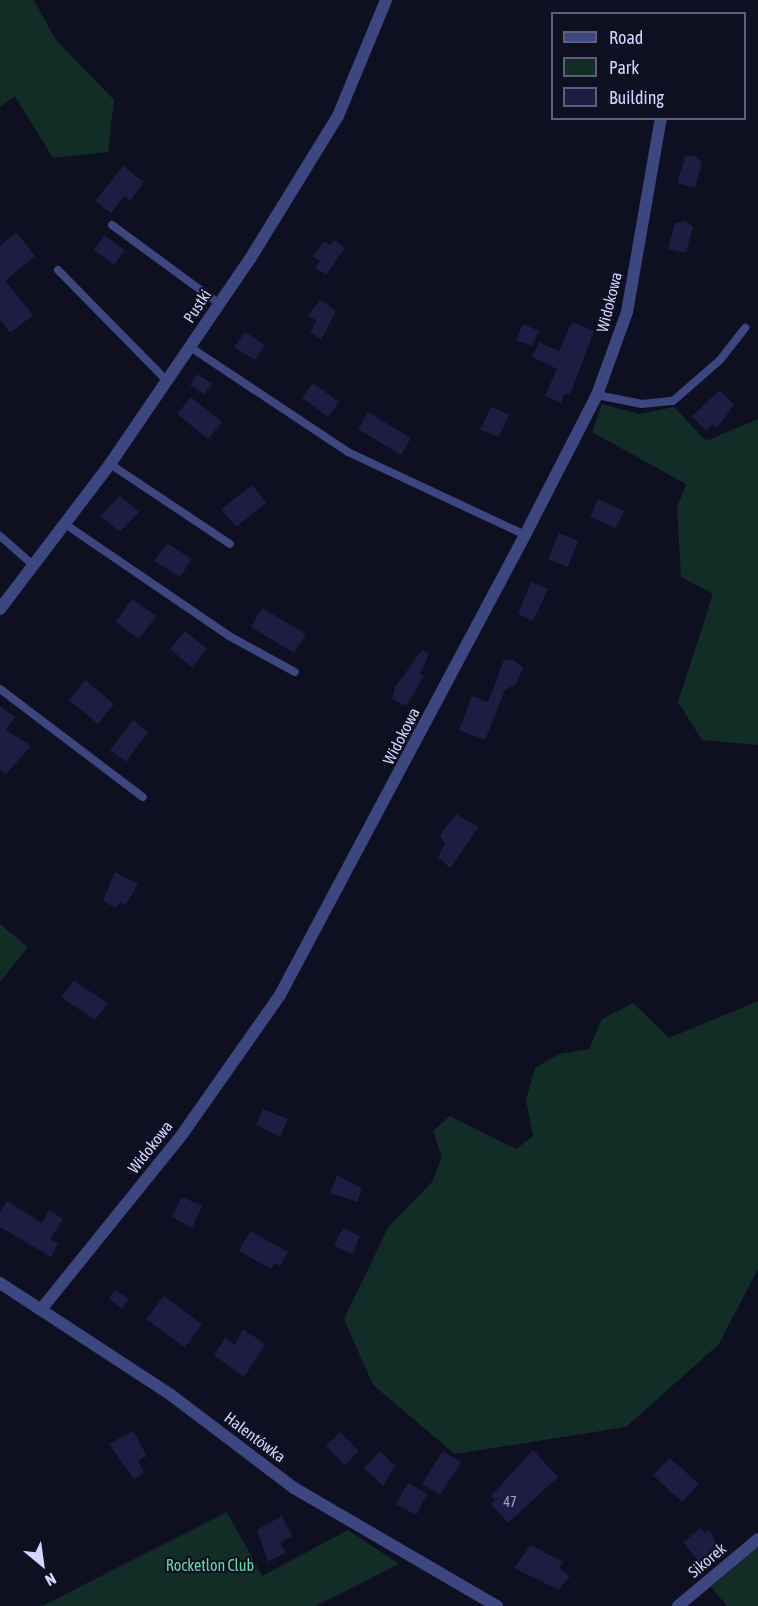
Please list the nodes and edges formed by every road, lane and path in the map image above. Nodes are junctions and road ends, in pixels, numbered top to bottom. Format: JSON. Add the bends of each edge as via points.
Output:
{"nodes":[{"id":1,"x":386,"y":0,"type":"edge"},
{"id":2,"x":661,"y":120,"type":"edge"},
{"id":3,"x":112,"y":225,"type":"dead end"},
{"id":4,"x":58,"y":270,"type":"dead end"},
{"id":5,"x":218,"y":303,"type":"junction"},
{"id":6,"x":745,"y":328,"type":"dead end"},
{"id":7,"x":190,"y":347,"type":"junction"},
{"id":8,"x":167,"y":381,"type":"junction"},
{"id":9,"x":597,"y":395,"type":"junction"},
{"id":10,"x":110,"y":464,"type":"junction"},
{"id":11,"x":65,"y":524,"type":"junction"},
{"id":12,"x":525,"y":535,"type":"junction"},
{"id":13,"x":0,"y":536,"type":"edge"},
{"id":14,"x":230,"y":544,"type":"dead end"},
{"id":15,"x":33,"y":565,"type":"junction"},
{"id":16,"x":0,"y":609,"type":"edge"},
{"id":17,"x":295,"y":672,"type":"dead end"},
{"id":18,"x":0,"y":689,"type":"edge"},
{"id":19,"x":142,"y":797,"type":"dead end"},
{"id":20,"x":0,"y":1283,"type":"edge"},
{"id":21,"x":43,"y":1307,"type":"junction"},
{"id":22,"x":758,"y":1539,"type":"edge"},
{"id":23,"x":497,"y":1606,"type":"edge"},
{"id":24,"x":678,"y":1606,"type":"edge"}],
"edges":[{"from":1,"to":5,"type":"street","name":"Pustki","via":[[338,116]]},
{"from":2,"to":9,"type":"street","name":"Widokowa","via":[[627,312]]},
{"from":3,"to":5,"type":"lane"},
{"from":4,"to":8,"type":"lane"},
{"from":5,"to":7,"type":"street","name":"Pustki"},
{"from":6,"to":9,"type":"lane","via":[[720,360],[673,401],[642,404]]},
{"from":7,"to":8,"type":"street","name":"Pustki"},
{"from":7,"to":12,"type":"lane","via":[[348,452]]},
{"from":8,"to":10,"type":"street","name":"Pustki"},
{"from":9,"to":12,"type":"street","name":"Widokowa"},
{"from":10,"to":11,"type":"street","name":"Pustki"},
{"from":10,"to":14,"type":"lane"},
{"from":11,"to":15,"type":"street","name":"Pustki"},
{"from":11,"to":17,"type":"lane","via":[[229,636]]},
{"from":12,"to":21,"type":"street","name":"Widokowa","via":[[280,995],[181,1136]]},
{"from":13,"to":15,"type":"lane"},
{"from":15,"to":16,"type":"street","name":"Pustki"},
{"from":18,"to":19,"type":"lane"},
{"from":20,"to":21,"type":"street","name":"Halentówka"},
{"from":21,"to":23,"type":"street","name":"Halentówka","via":[[294,1488]]},
{"from":22,"to":24,"type":"street","name":"Sikorek"}]}
